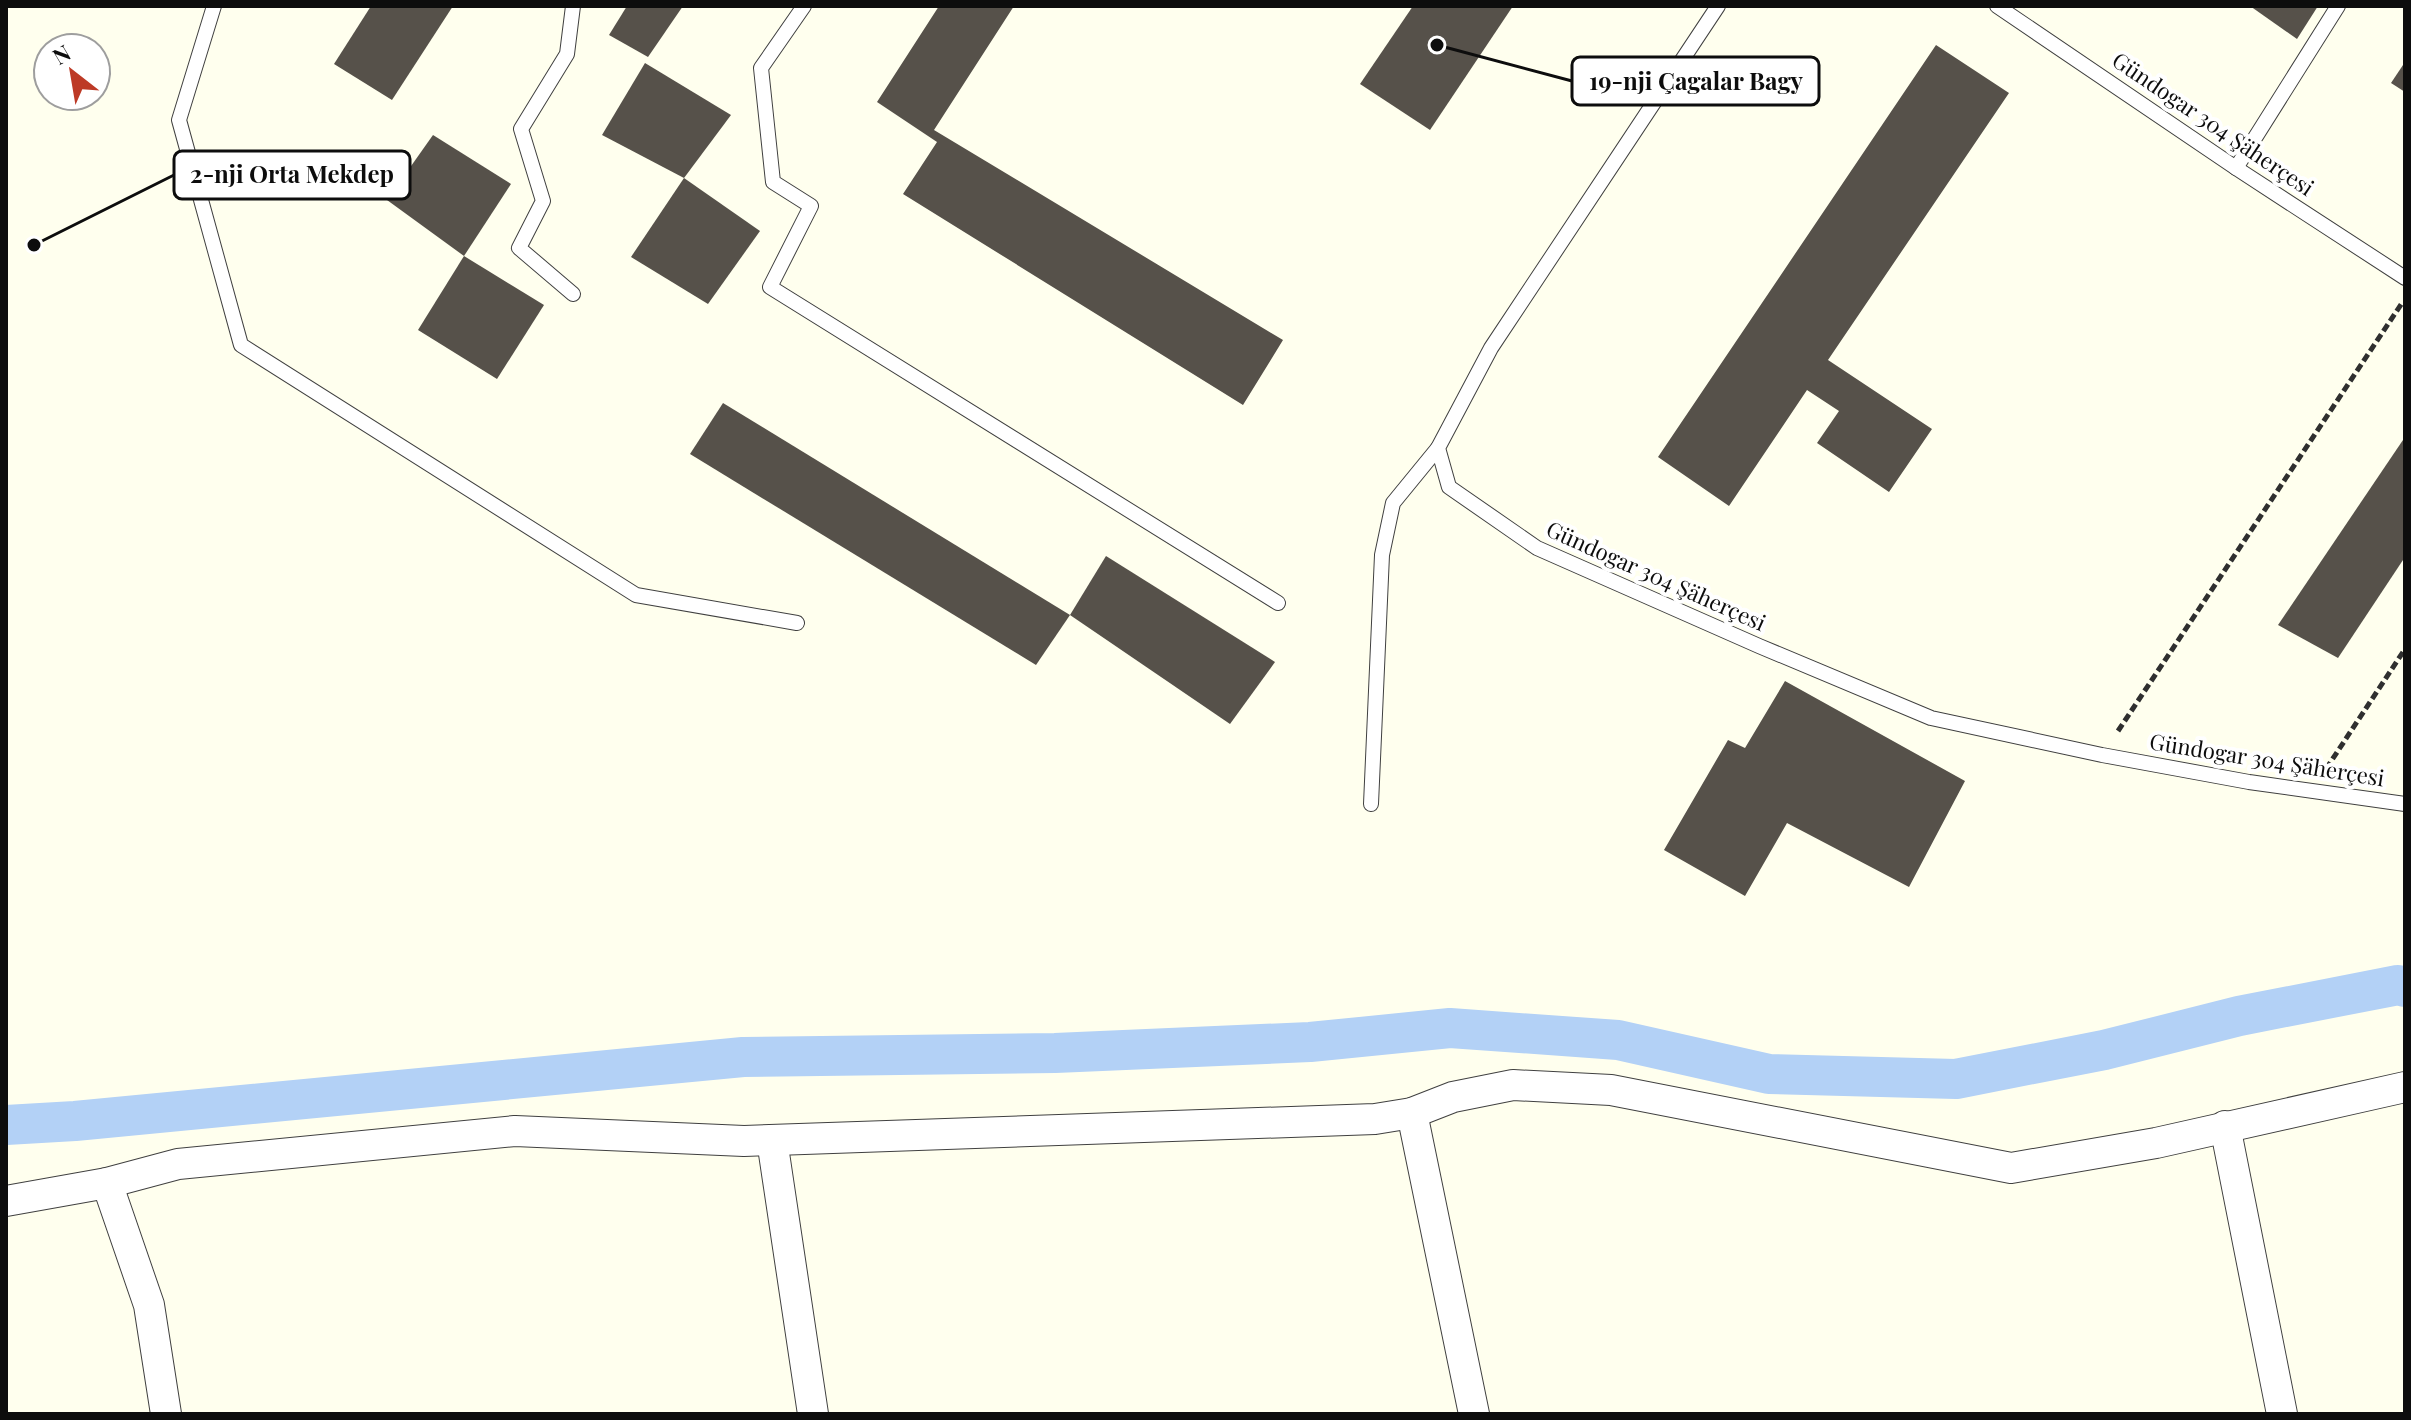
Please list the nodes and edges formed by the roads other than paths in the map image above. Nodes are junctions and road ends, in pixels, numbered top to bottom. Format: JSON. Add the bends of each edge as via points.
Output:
{"nodes":[{"id":1,"x":214,"y":6,"type":"edge"},
{"id":2,"x":573,"y":6,"type":"edge"},
{"id":3,"x":804,"y":6,"type":"edge"},
{"id":4,"x":1718,"y":6,"type":"edge"},
{"id":5,"x":1997,"y":6,"type":"edge"},
{"id":6,"x":2338,"y":6,"type":"edge"},
{"id":7,"x":2236,"y":168,"type":"junction"},
{"id":8,"x":2405,"y":278,"type":"edge"},
{"id":9,"x":573,"y":294,"type":"dead end"},
{"id":10,"x":1438,"y":448,"type":"junction"},
{"id":11,"x":1278,"y":603,"type":"dead end"},
{"id":12,"x":797,"y":623,"type":"dead end"},
{"id":13,"x":1371,"y":804,"type":"dead end"},
{"id":14,"x":2405,"y":804,"type":"edge"},
{"id":15,"x":2405,"y":1087,"type":"edge"},
{"id":16,"x":1412,"y":1113,"type":"junction"},
{"id":17,"x":2225,"y":1126,"type":"junction"},
{"id":18,"x":772,"y":1140,"type":"junction"},
{"id":19,"x":107,"y":1183,"type":"junction"},
{"id":20,"x":6,"y":1201,"type":"edge"},
{"id":21,"x":166,"y":1414,"type":"edge"},
{"id":22,"x":813,"y":1414,"type":"edge"},
{"id":23,"x":1474,"y":1414,"type":"edge"},
{"id":24,"x":2282,"y":1414,"type":"edge"}],
"edges":[{"from":1,"to":12,"type":"lane","via":[[179,120],[241,345],[636,595]]},
{"from":2,"to":9,"type":"lane","via":[[567,54],[521,129],[543,201],[519,248]]},
{"from":3,"to":11,"type":"lane","via":[[761,68],[773,182],[811,206],[770,287]]},
{"from":4,"to":10,"type":"lane","via":[[1491,348]]},
{"from":5,"to":7,"type":"lane","name":"Gündogar 304 Şäherçesi"},
{"from":6,"to":7,"type":"lane"},
{"from":7,"to":8,"type":"lane","name":"Gündogar 304 Şäherçesi"},
{"from":10,"to":13,"type":"lane","via":[[1393,503],[1382,555]]},
{"from":10,"to":14,"type":"lane","name":"Gündogar 304 Şäherçesi","via":[[1449,487],[1537,548],[1931,718],[2249,782]]},
{"from":15,"to":17,"type":"street"},
{"from":16,"to":17,"type":"street","via":[[1453,1097],[1513,1085],[1611,1090],[2011,1168]]},
{"from":16,"to":18,"type":"street","via":[[1375,1119]]},
{"from":16,"to":23,"type":"street"},
{"from":17,"to":24,"type":"street"},
{"from":18,"to":19,"type":"street","via":[[515,1131],[178,1164]]},
{"from":18,"to":22,"type":"street"},
{"from":19,"to":20,"type":"street"},
{"from":19,"to":21,"type":"street","via":[[149,1305]]}]}
